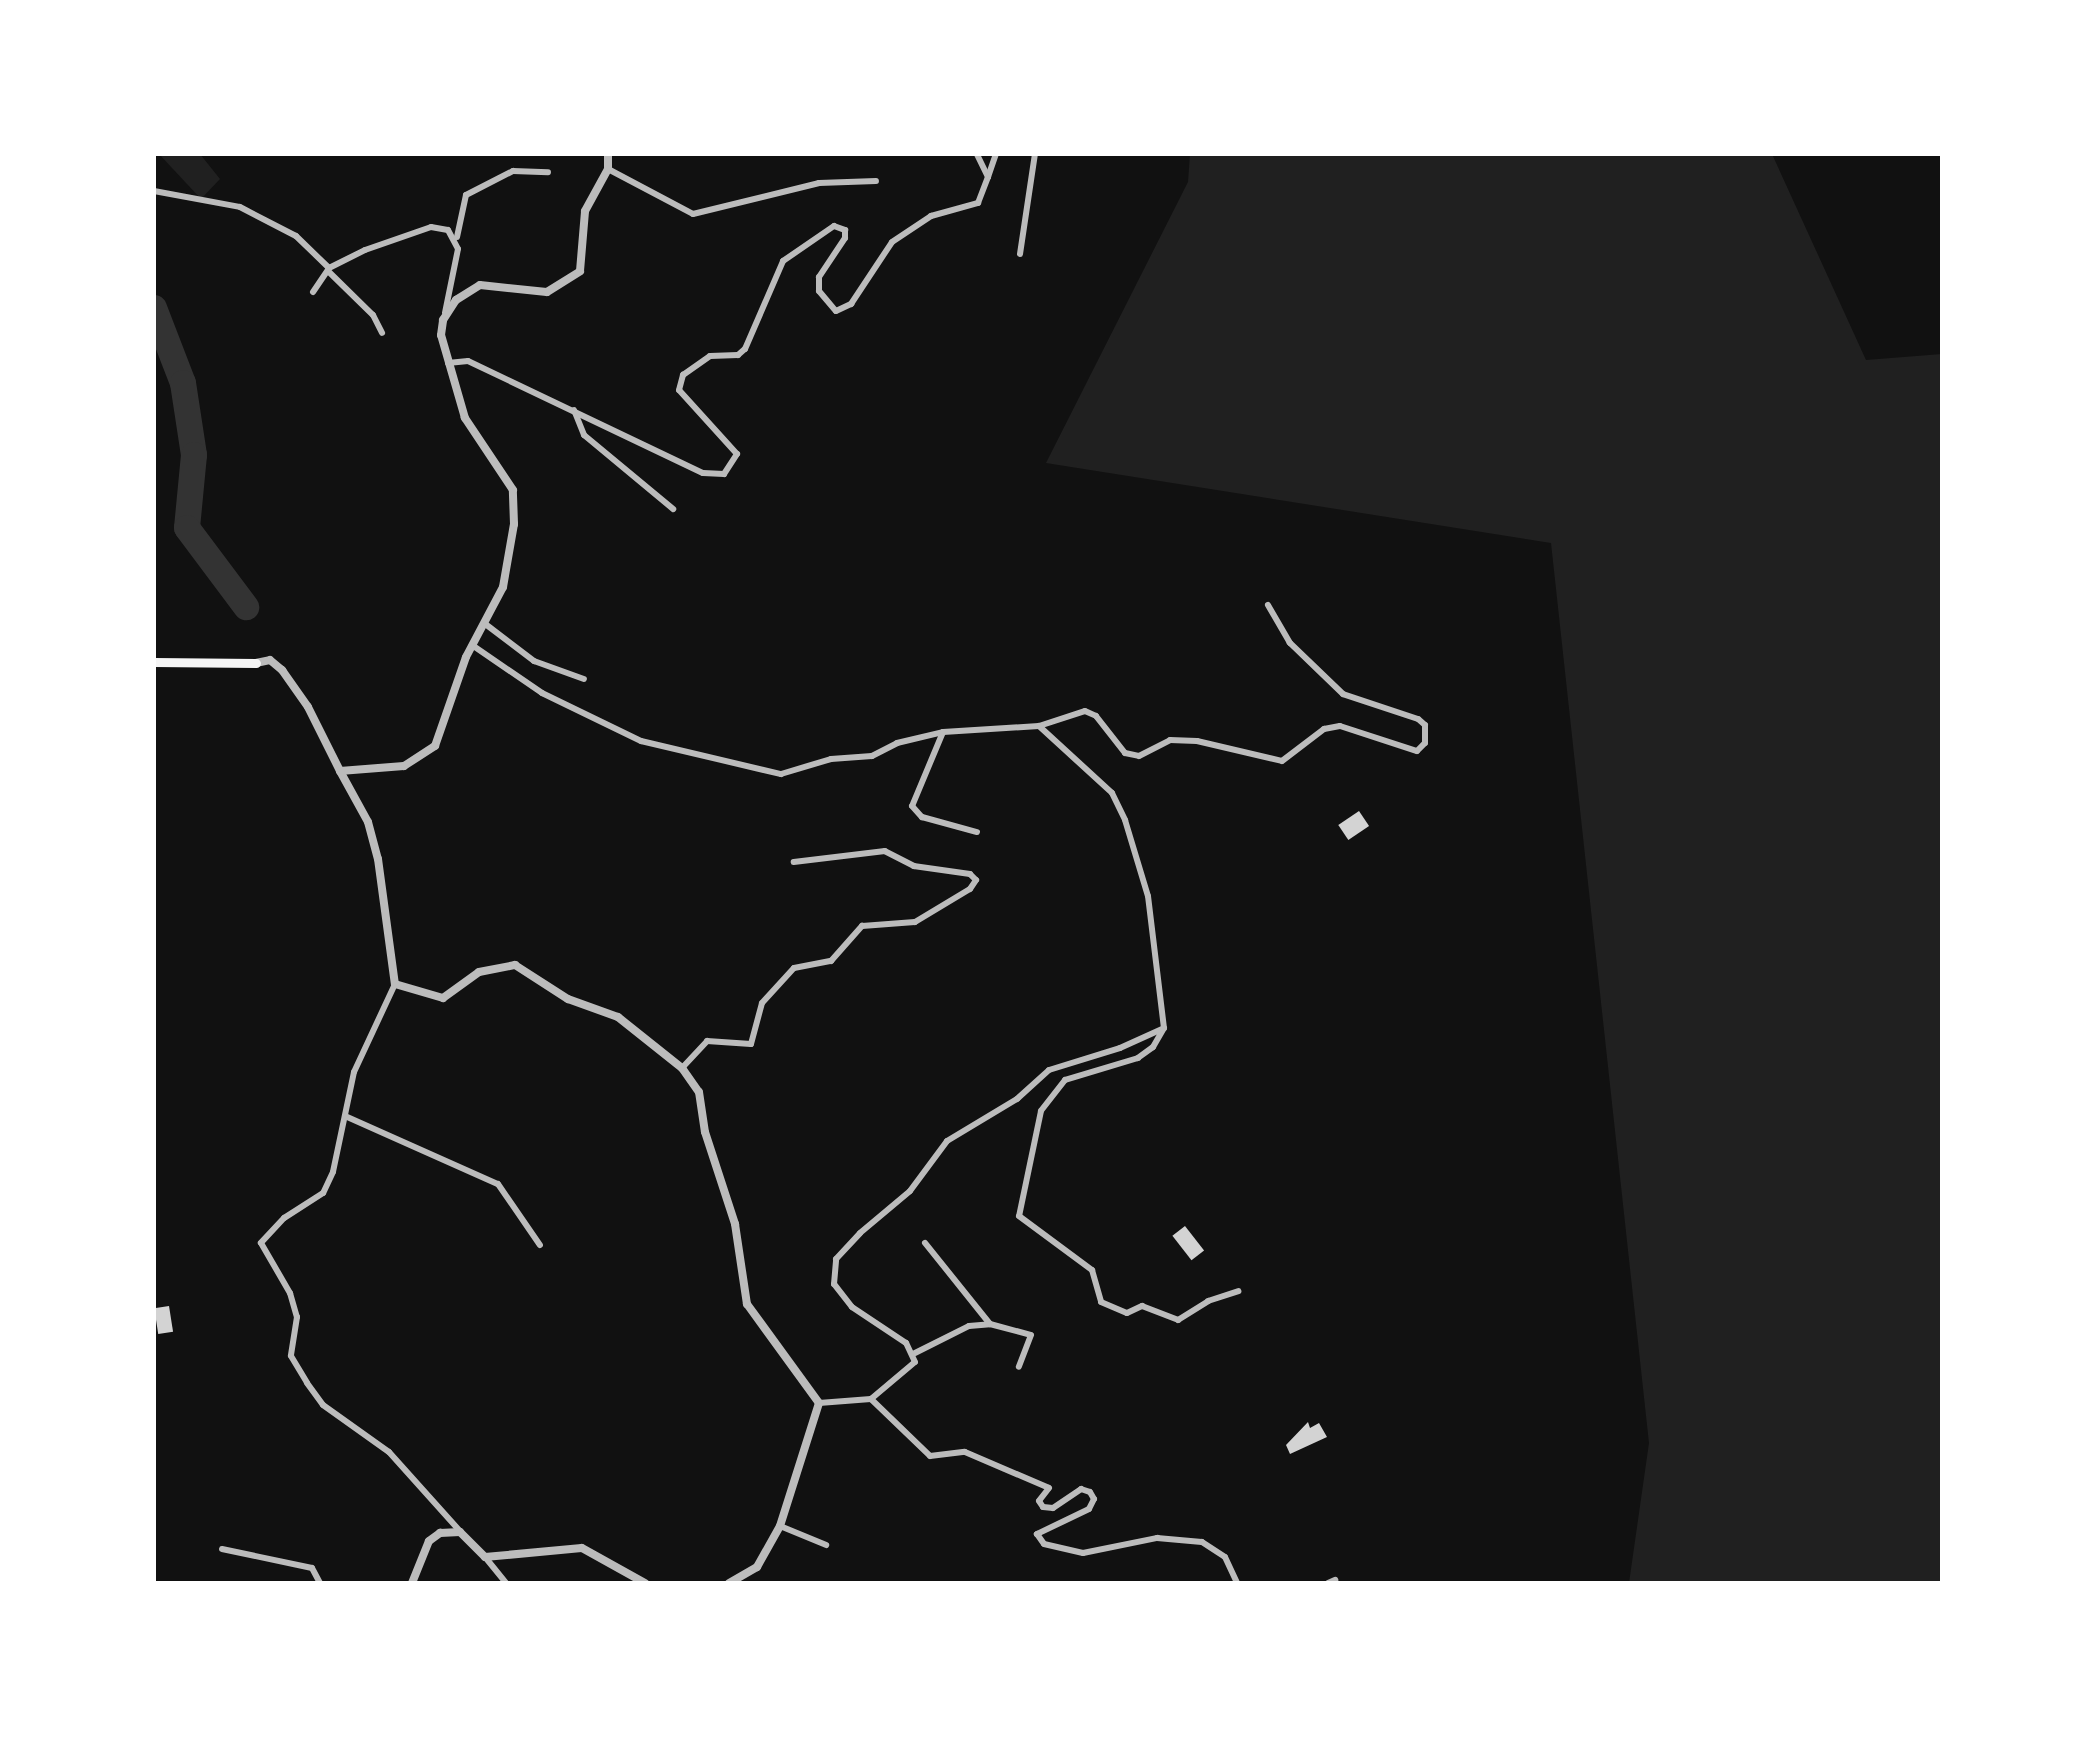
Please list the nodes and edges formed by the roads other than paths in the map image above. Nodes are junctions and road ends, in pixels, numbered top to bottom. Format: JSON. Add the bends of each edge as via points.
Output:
{"nodes":[{"id":1,"x":608,"y":154,"type":"edge"},
{"id":2,"x":977,"y":154,"type":"edge"},
{"id":3,"x":996,"y":154,"type":"edge"},
{"id":4,"x":1035,"y":154,"type":"edge"},
{"id":5,"x":608,"y":169,"type":"junction"},
{"id":6,"x":548,"y":172,"type":"dead end"},
{"id":7,"x":988,"y":177,"type":"junction"},
{"id":8,"x":876,"y":181,"type":"dead end"},
{"id":9,"x":154,"y":191,"type":"edge"},
{"id":10,"x":457,"y":237,"type":"junction"},
{"id":11,"x":1020,"y":254,"type":"dead end"},
{"id":12,"x":329,"y":269,"type":"junction"},
{"id":13,"x":313,"y":292,"type":"dead end"},
{"id":14,"x":443,"y":320,"type":"junction"},
{"id":15,"x":382,"y":333,"type":"dead end"},
{"id":16,"x":448,"y":363,"type":"junction"},
{"id":17,"x":574,"y":410,"type":"junction"},
{"id":18,"x":673,"y":509,"type":"dead end"},
{"id":19,"x":1268,"y":605,"type":"dead end"},
{"id":20,"x":484,"y":623,"type":"junction"},
{"id":21,"x":472,"y":645,"type":"junction"},
{"id":22,"x":154,"y":662,"type":"edge"},
{"id":23,"x":256,"y":663,"type":"joint"},
{"id":24,"x":584,"y":679,"type":"dead end"},
{"id":25,"x":1039,"y":726,"type":"junction"},
{"id":26,"x":943,"y":732,"type":"junction"},
{"id":27,"x":340,"y":771,"type":"junction"},
{"id":28,"x":977,"y":832,"type":"dead end"},
{"id":29,"x":794,"y":862,"type":"dead end"},
{"id":30,"x":395,"y":984,"type":"junction"},
{"id":31,"x":1164,"y":1028,"type":"junction"},
{"id":32,"x":682,"y":1068,"type":"junction"},
{"id":33,"x":345,"y":1116,"type":"junction"},
{"id":34,"x":925,"y":1243,"type":"dead end"},
{"id":35,"x":540,"y":1245,"type":"dead end"},
{"id":36,"x":1238,"y":1291,"type":"dead end"},
{"id":37,"x":990,"y":1324,"type":"junction"},
{"id":38,"x":915,"y":1353,"type":"junction"},
{"id":39,"x":1019,"y":1367,"type":"dead end"},
{"id":40,"x":871,"y":1399,"type":"junction"},
{"id":41,"x":819,"y":1403,"type":"junction"},
{"id":42,"x":780,"y":1526,"type":"junction"},
{"id":43,"x":460,"y":1532,"type":"junction"},
{"id":44,"x":826,"y":1545,"type":"dead end"},
{"id":45,"x":222,"y":1549,"type":"dead end"},
{"id":46,"x":485,"y":1557,"type":"junction"},
{"id":47,"x":320,"y":1583,"type":"edge"},
{"id":48,"x":412,"y":1583,"type":"edge"},
{"id":49,"x":506,"y":1583,"type":"edge"},
{"id":50,"x":645,"y":1583,"type":"edge"},
{"id":51,"x":729,"y":1583,"type":"edge"},
{"id":52,"x":1237,"y":1583,"type":"edge"}],
"edges":[{"from":1,"to":5,"type":"street"},
{"from":2,"to":7,"type":"street"},
{"from":3,"to":7,"type":"street"},
{"from":4,"to":11,"type":"street"},
{"from":5,"to":8,"type":"street","via":[[693,214],[819,183]]},
{"from":5,"to":14,"type":"street","via":[[585,211],[580,271],[547,292],[480,285],[456,300]]},
{"from":6,"to":10,"type":"street","via":[[513,171],[466,195]]},
{"from":7,"to":17,"type":"street","via":[[978,203],[931,216],[892,242],[862,293],[836,311],[825,305],[819,277],[845,238],[841,226],[783,261],[745,349],[738,355],[710,356],[679,382],[685,397],[732,443],[737,454],[724,474],[703,473]]},
{"from":9,"to":12,"type":"street","via":[[240,207],[306,244]]},
{"from":10,"to":12,"type":"street","via":[[431,227]]},
{"from":10,"to":14,"type":"street"},
{"from":12,"to":13,"type":"street"},
{"from":12,"to":15,"type":"street","via":[[373,315]]},
{"from":14,"to":16,"type":"street"},
{"from":16,"to":17,"type":"street","via":[[468,361]]},
{"from":16,"to":20,"type":"street","via":[[465,418],[513,490],[511,555]]},
{"from":17,"to":18,"type":"street","via":[[584,435]]},
{"from":19,"to":25,"type":"street","via":[[1290,643],[1343,694],[1425,725],[1428,734],[1417,751],[1340,726],[1324,729],[1282,761],[1219,743],[1170,740],[1139,756],[1125,753],[1096,716],[1085,711]]},
{"from":20,"to":21,"type":"street"},
{"from":20,"to":24,"type":"street","via":[[534,661]]},
{"from":21,"to":26,"type":"street","via":[[542,693],[641,741],[753,770],[781,774],[831,759],[872,756],[897,743]]},
{"from":21,"to":27,"type":"street","via":[[435,746],[404,766]]},
{"from":22,"to":23,"type":"main road"},
{"from":23,"to":27,"type":"street","via":[[270,660],[282,670],[308,707]]},
{"from":25,"to":26,"type":"street"},
{"from":25,"to":31,"type":"street","via":[[1112,793],[1125,820],[1148,896]]},
{"from":26,"to":28,"type":"street","via":[[912,806],[922,817]]},
{"from":27,"to":30,"type":"street","via":[[368,822],[378,859]]},
{"from":29,"to":32,"type":"street","via":[[885,851],[914,866],[970,874],[976,880],[970,889],[915,922],[862,926],[831,961],[794,968],[762,1003],[751,1044],[707,1041]]},
{"from":30,"to":32,"type":"street","via":[[443,998],[479,972],[515,965],[568,999],[618,1017]]},
{"from":30,"to":33,"type":"street","via":[[354,1072]]},
{"from":31,"to":36,"type":"street","via":[[1153,1047],[1138,1058],[1065,1080],[1041,1111],[1019,1216],[1092,1270],[1101,1302],[1127,1313],[1142,1306],[1178,1320],[1208,1301]]},
{"from":31,"to":38,"type":"street","via":[[1049,1070],[1017,1099],[947,1141],[910,1191],[836,1259],[833,1273],[839,1294]]},
{"from":32,"to":41,"type":"street","via":[[699,1092],[705,1132],[735,1224],[747,1304]]},
{"from":33,"to":35,"type":"street","via":[[498,1184]]},
{"from":33,"to":43,"type":"street","via":[[323,1193],[284,1218],[261,1243],[290,1293],[297,1317],[291,1356],[323,1405],[367,1432]]},
{"from":34,"to":37,"type":"street"},
{"from":37,"to":38,"type":"street","via":[[960,1329]]},
{"from":37,"to":39,"type":"street","via":[[1031,1335]]},
{"from":38,"to":40,"type":"street","via":[[915,1362],[903,1377]]},
{"from":40,"to":41,"type":"street"},
{"from":40,"to":52,"type":"street","via":[[930,1456],[965,1452],[1049,1488],[1039,1501],[1043,1507],[1053,1508],[1081,1489],[1090,1492],[1094,1499],[1089,1509],[1037,1534],[1044,1544],[1083,1553],[1157,1538],[1202,1542],[1225,1557]]},
{"from":41,"to":42,"type":"street"},
{"from":42,"to":44,"type":"street"},
{"from":42,"to":51,"type":"street","via":[[757,1567]]},
{"from":43,"to":46,"type":"street"},
{"from":43,"to":48,"type":"street","via":[[440,1533],[429,1541]]},
{"from":45,"to":47,"type":"street","via":[[312,1568]]},
{"from":46,"to":49,"type":"street"},
{"from":46,"to":50,"type":"street","via":[[582,1548]]}]}
